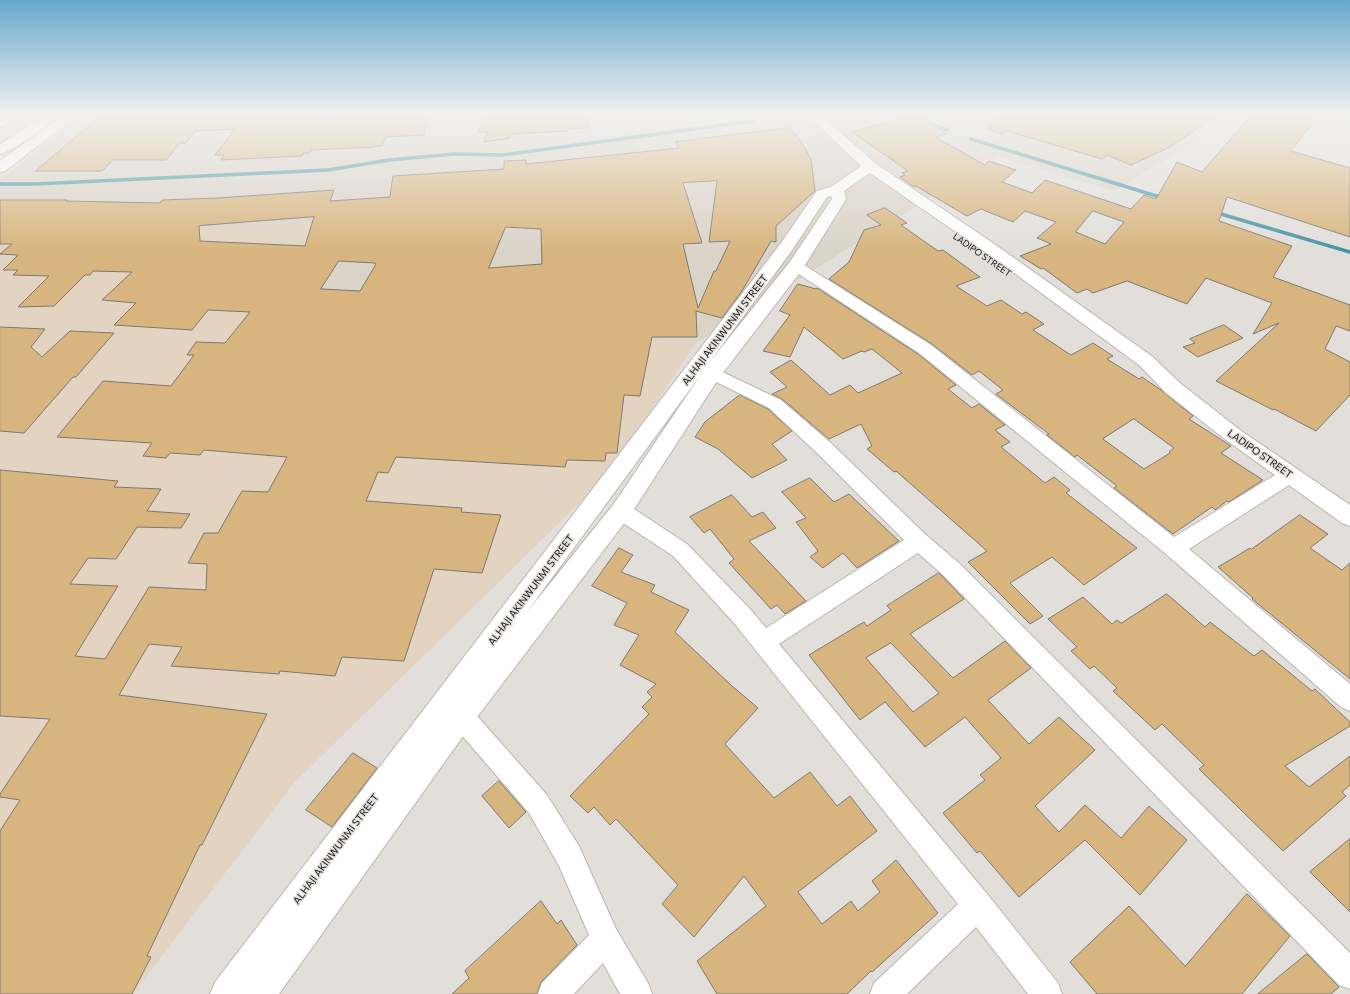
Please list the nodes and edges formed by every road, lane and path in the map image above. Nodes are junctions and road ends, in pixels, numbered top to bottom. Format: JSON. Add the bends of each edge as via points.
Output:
{"nodes":[{"id":1,"x":11,"y":159,"type":"edge"},
{"id":2,"x":853,"y":159,"type":"edge"},
{"id":3,"x":855,"y":159,"type":"edge"},
{"id":4,"x":2,"y":166,"type":"edge"},
{"id":5,"x":865,"y":170,"type":"junction"},
{"id":6,"x":836,"y":190,"type":"junction"},
{"id":7,"x":796,"y":266,"type":"junction"},
{"id":8,"x":712,"y":373,"type":"junction"},
{"id":9,"x":1290,"y":475,"type":"junction"},
{"id":10,"x":621,"y":511,"type":"junction"},
{"id":11,"x":1350,"y":517,"type":"edge"},
{"id":12,"x":919,"y":542,"type":"junction"},
{"id":13,"x":1173,"y":548,"type":"junction"},
{"id":14,"x":763,"y":642,"type":"junction"},
{"id":15,"x":1350,"y":700,"type":"edge"},
{"id":16,"x":461,"y":716,"type":"junction"},
{"id":17,"x":978,"y":905,"type":"junction"},
{"id":18,"x":606,"y":938,"type":"junction"},
{"id":19,"x":1350,"y":974,"type":"edge"},
{"id":20,"x":227,"y":994,"type":"edge"},
{"id":21,"x":259,"y":994,"type":"edge"},
{"id":22,"x":553,"y":994,"type":"edge"},
{"id":23,"x":637,"y":994,"type":"edge"},
{"id":24,"x":884,"y":994,"type":"edge"},
{"id":25,"x":1048,"y":994,"type":"edge"}],
"edges":[{"from":1,"to":4,"type":"main road"},
{"from":2,"to":5,"type":"main road","name":"LADIPO STREET"},
{"from":3,"to":5,"type":"main road","name":"LADIPO STREET"},
{"from":5,"to":6,"type":"main road","name":"ALHAJI AKINWUNMI STREET"},
{"from":5,"to":9,"type":"main road","name":"LADIPO STREET","via":[[987,257],[1130,365],[1173,388]]},
{"from":6,"to":7,"type":"main road","name":"ALHAJI AKINWUNMI STREET","via":[[839,199]]},
{"from":6,"to":20,"type":"main road","name":"ALHAJI AKINWUNMI STREET","via":[[822,194],[778,259]]},
{"from":7,"to":8,"type":"main road","name":"ALHAJI AKINWUNMI STREET"},
{"from":7,"to":13,"type":"street","via":[[925,349]]},
{"from":8,"to":10,"type":"main road","name":"ALHAJI AKINWUNMI STREET"},
{"from":8,"to":12,"type":"street","via":[[775,404],[826,450]]},
{"from":9,"to":11,"type":"main road","name":"LADIPO STREET"},
{"from":9,"to":13,"type":"street"},
{"from":10,"to":14,"type":"street","via":[[680,550]]},
{"from":10,"to":16,"type":"main road","name":"ALHAJI AKINWUNMI STREET"},
{"from":12,"to":14,"type":"street"},
{"from":12,"to":19,"type":"street","via":[[952,570]]},
{"from":13,"to":15,"type":"street"},
{"from":14,"to":17,"type":"street"},
{"from":16,"to":18,"type":"street","via":[[538,804],[569,856]]},
{"from":16,"to":21,"type":"main road","name":"ALHAJI AKINWUNMI STREET"},
{"from":17,"to":24,"type":"street"},
{"from":17,"to":25,"type":"street"},
{"from":18,"to":22,"type":"street"},
{"from":18,"to":23,"type":"street"}]}
